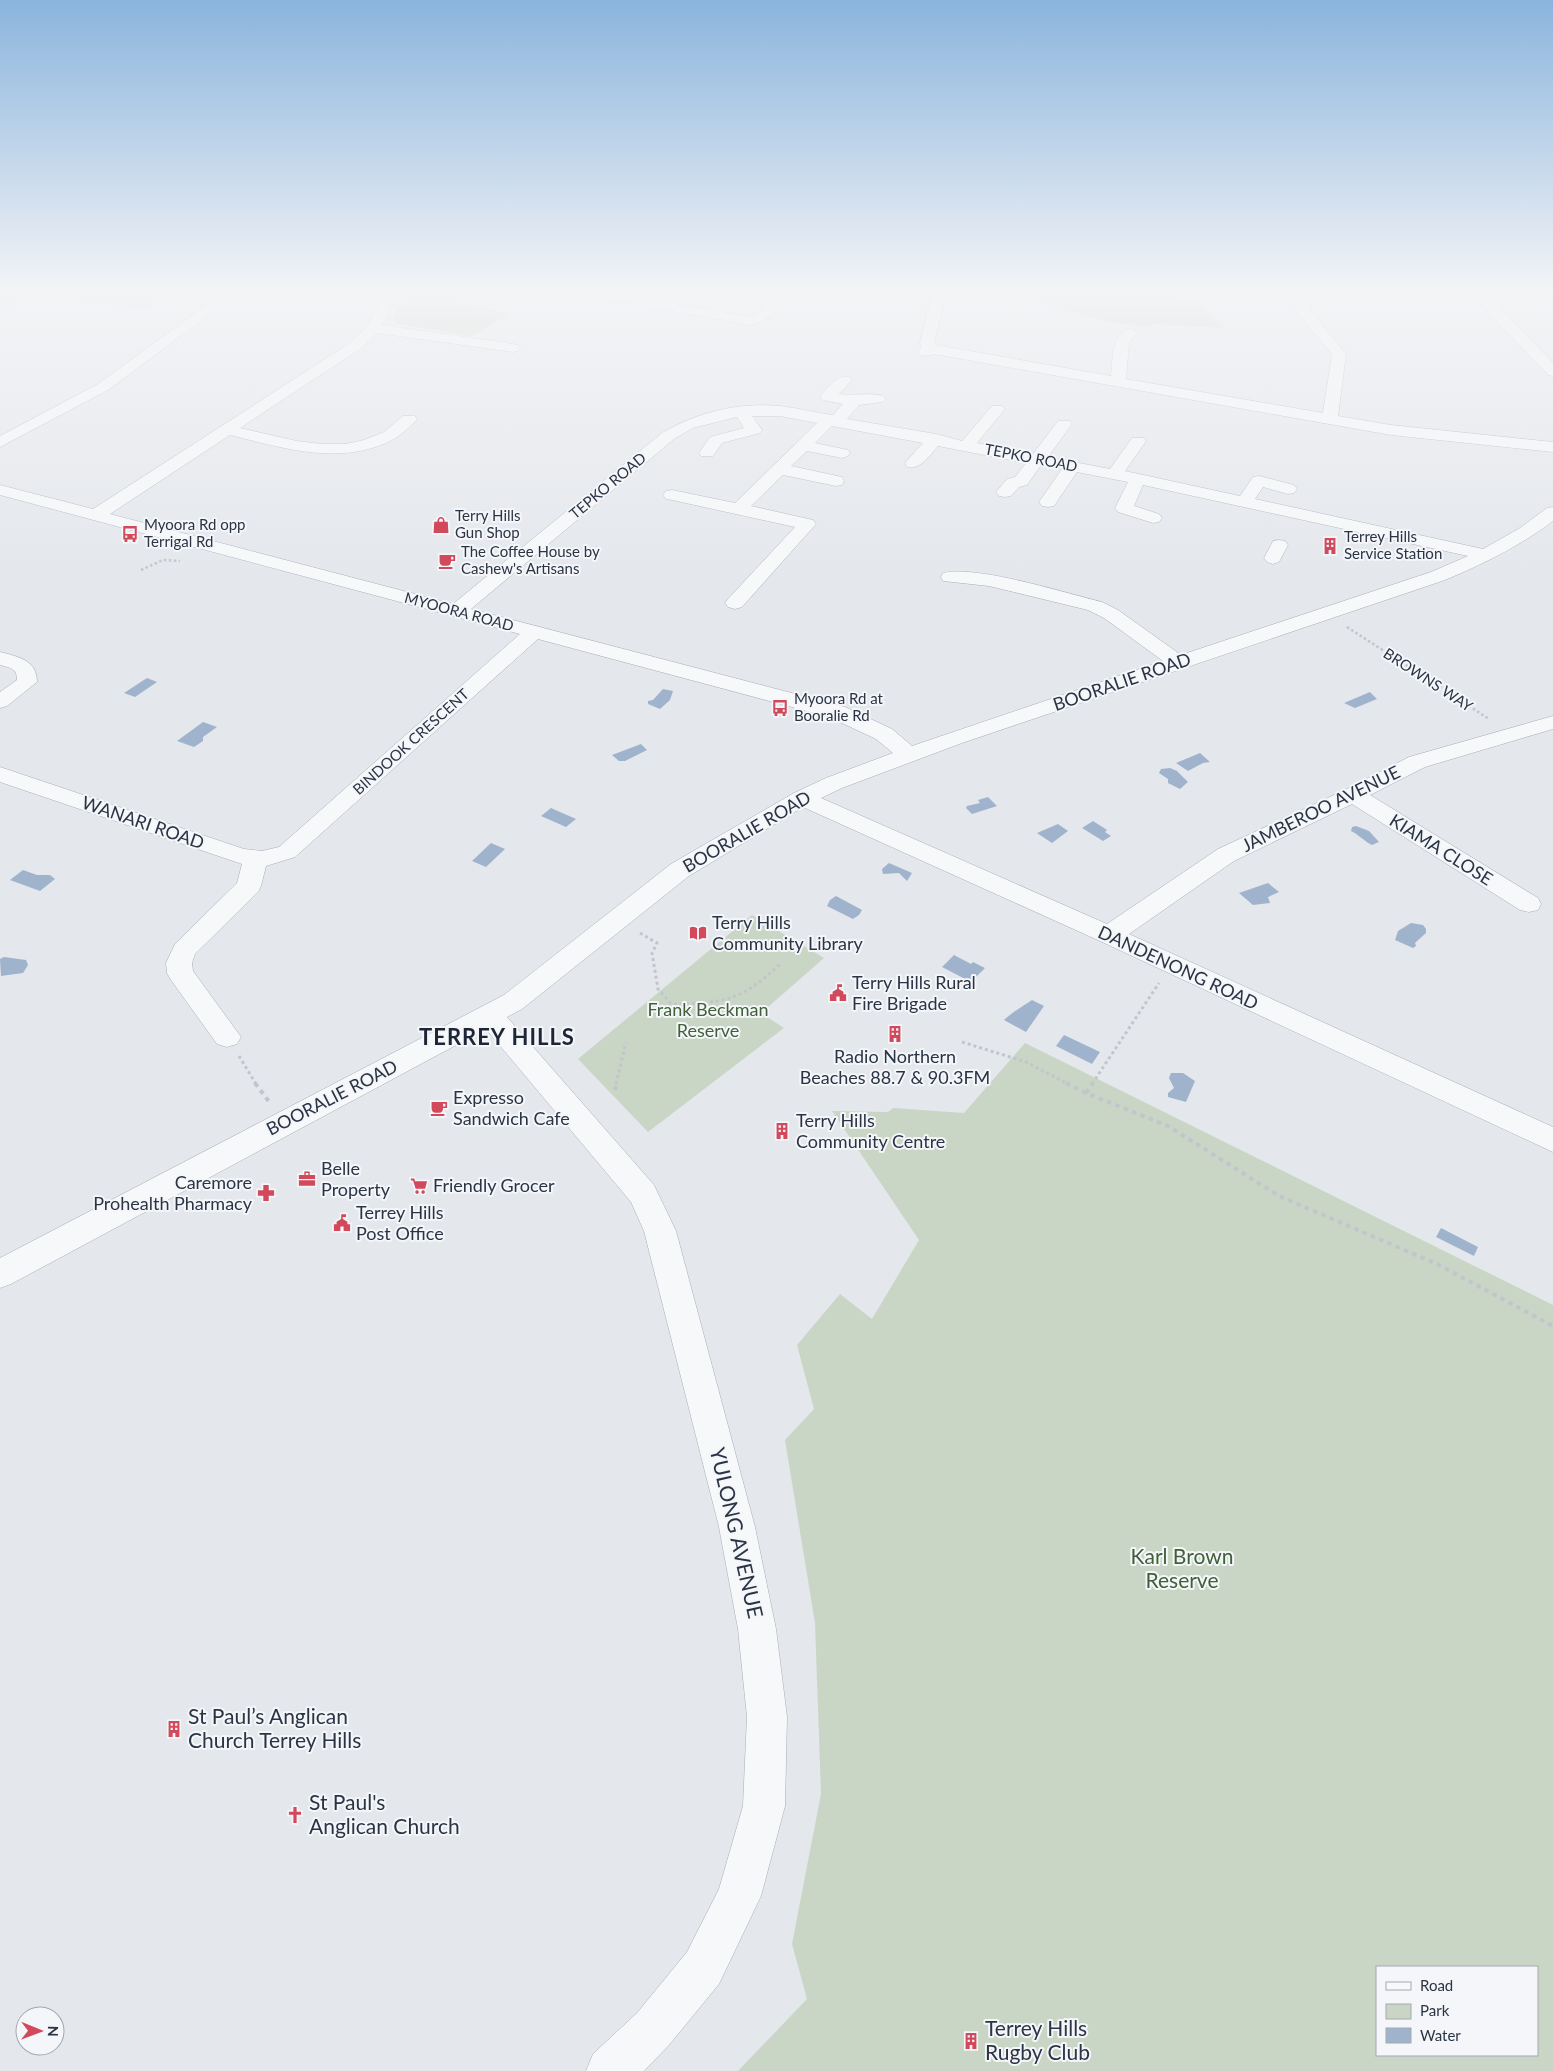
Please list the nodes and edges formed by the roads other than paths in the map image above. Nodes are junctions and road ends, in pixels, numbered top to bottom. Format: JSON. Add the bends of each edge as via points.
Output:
{"nodes":[{"id":1,"x":103,"y":387,"type":"edge"},
{"id":2,"x":292,"y":387,"type":"edge"},
{"id":3,"x":838,"y":387,"type":"edge"},
{"id":4,"x":1145,"y":387,"type":"edge"},
{"id":5,"x":1334,"y":387,"type":"edge"},
{"id":6,"x":878,"y":399,"type":"dead end"},
{"id":7,"x":854,"y":402,"type":"junction"},
{"id":8,"x":997,"y":409,"type":"dead end"},
{"id":9,"x":741,"y":412,"type":"junction"},
{"id":10,"x":409,"y":419,"type":"dead end"},
{"id":11,"x":1330,"y":419,"type":"junction"},
{"id":12,"x":834,"y":420,"type":"junction"},
{"id":13,"x":1064,"y":424,"type":"dead end"},
{"id":14,"x":226,"y":429,"type":"junction"},
{"id":15,"x":936,"y":439,"type":"junction"},
{"id":16,"x":0,"y":442,"type":"edge"},
{"id":17,"x":1138,"y":442,"type":"dead end"},
{"id":18,"x":804,"y":445,"type":"junction"},
{"id":19,"x":967,"y":445,"type":"junction"},
{"id":20,"x":1553,"y":447,"type":"edge"},
{"id":21,"x":707,"y":453,"type":"dead end"},
{"id":22,"x":842,"y":453,"type":"dead end"},
{"id":23,"x":1036,"y":459,"type":"junction"},
{"id":24,"x":913,"y":463,"type":"dead end"},
{"id":25,"x":1073,"y":466,"type":"junction"},
{"id":26,"x":780,"y":469,"type":"junction"},
{"id":27,"x":1115,"y":474,"type":"junction"},
{"id":28,"x":1140,"y":479,"type":"junction"},
{"id":29,"x":836,"y":481,"type":"dead end"},
{"id":30,"x":1288,"y":489,"type":"dead end"},
{"id":31,"x":0,"y":490,"type":"edge"},
{"id":32,"x":1005,"y":492,"type":"dead end"},
{"id":33,"x":672,"y":495,"type":"dead end"},
{"id":34,"x":1048,"y":502,"type":"dead end"},
{"id":35,"x":1244,"y":502,"type":"junction"},
{"id":36,"x":739,"y":509,"type":"junction"},
{"id":37,"x":1553,"y":512,"type":"edge"},
{"id":38,"x":96,"y":515,"type":"junction"},
{"id":39,"x":1153,"y":518,"type":"dead end"},
{"id":40,"x":1486,"y":555,"type":"junction"},
{"id":41,"x":950,"y":577,"type":"dead end"},
{"id":42,"x":735,"y":603,"type":"dead end"},
{"id":43,"x":457,"y":611,"type":"junction"},
{"id":44,"x":534,"y":632,"type":"junction"},
{"id":45,"x":0,"y":658,"type":"edge"},
{"id":46,"x":1178,"y":663,"type":"junction"},
{"id":47,"x":0,"y":702,"type":"edge"},
{"id":48,"x":1553,"y":722,"type":"edge"},
{"id":49,"x":909,"y":755,"type":"junction"},
{"id":50,"x":0,"y":774,"type":"edge"},
{"id":51,"x":1353,"y":795,"type":"junction"},
{"id":52,"x":802,"y":798,"type":"junction"},
{"id":53,"x":255,"y":860,"type":"junction"},
{"id":54,"x":1529,"y":904,"type":"dead end"},
{"id":55,"x":1109,"y":936,"type":"junction"},
{"id":56,"x":490,"y":1014,"type":"junction"},
{"id":57,"x":227,"y":1037,"type":"road end"},
{"id":58,"x":1553,"y":1140,"type":"edge"},
{"id":59,"x":0,"y":1274,"type":"edge"},
{"id":60,"x":610,"y":2071,"type":"edge"}],
"edges":[{"from":1,"to":16,"type":"street"},
{"from":2,"to":14,"type":"street"},
{"from":3,"to":7,"type":"street","via":[[828,397]]},
{"from":4,"to":11,"type":"street"},
{"from":5,"to":11,"type":"street"},
{"from":6,"to":7,"type":"street"},
{"from":7,"to":12,"type":"street"},
{"from":8,"to":19,"type":"street"},
{"from":9,"to":12,"type":"street","name":"TEPKO ROAD","via":[[780,411]]},
{"from":9,"to":21,"type":"street","via":[[754,430],[716,440]]},
{"from":9,"to":43,"type":"street","name":"TEPKO ROAD","via":[[687,425],[668,436]]},
{"from":10,"to":14,"type":"street","via":[[395,433],[377,441],[334,449],[305,447]]},
{"from":11,"to":20,"type":"street","via":[[1392,430]]},
{"from":12,"to":15,"type":"street","name":"TEPKO ROAD"},
{"from":12,"to":18,"type":"street"},
{"from":13,"to":23,"type":"street"},
{"from":14,"to":38,"type":"street"},
{"from":15,"to":19,"type":"street","name":"TEPKO ROAD"},
{"from":15,"to":24,"type":"street"},
{"from":17,"to":27,"type":"street"},
{"from":18,"to":22,"type":"street"},
{"from":18,"to":26,"type":"street"},
{"from":19,"to":23,"type":"street","name":"TEPKO ROAD"},
{"from":23,"to":25,"type":"street","name":"TEPKO ROAD"},
{"from":23,"to":32,"type":"street","via":[[1021,481],[1013,483]]},
{"from":25,"to":27,"type":"street","name":"TEPKO ROAD"},
{"from":25,"to":34,"type":"street"},
{"from":26,"to":29,"type":"street"},
{"from":26,"to":36,"type":"street"},
{"from":27,"to":28,"type":"street","name":"TEPKO ROAD"},
{"from":28,"to":35,"type":"street","name":"TEPKO ROAD"},
{"from":28,"to":39,"type":"street","via":[[1132,487],[1120,514]]},
{"from":30,"to":35,"type":"street","via":[[1258,481]]},
{"from":31,"to":38,"type":"street","name":"MYOORA ROAD"},
{"from":33,"to":36,"type":"street"},
{"from":35,"to":40,"type":"street","name":"TEPKO ROAD"},
{"from":36,"to":42,"type":"street","via":[[808,524]]},
{"from":37,"to":40,"type":"street","name":"BOORALIE ROAD"},
{"from":38,"to":43,"type":"street","name":"MYOORA ROAD"},
{"from":40,"to":46,"type":"street","name":"BOORALIE ROAD","via":[[1438,576]]},
{"from":41,"to":46,"type":"street","via":[[989,580],[1095,606]]},
{"from":43,"to":44,"type":"street","name":"MYOORA ROAD"},
{"from":44,"to":49,"type":"street","name":"MYOORA ROAD","via":[[838,712],[884,734]]},
{"from":44,"to":53,"type":"street","name":"BINDOOK CRESCENT","via":[[287,852]]},
{"from":45,"to":47,"type":"street","via":[[22,665],[27,672],[27,682]]},
{"from":46,"to":49,"type":"street","name":"BOORALIE ROAD"},
{"from":48,"to":51,"type":"street","name":"JAMBEROO AVENUE","via":[[1417,762]]},
{"from":49,"to":52,"type":"street","name":"BOORALIE ROAD"},
{"from":50,"to":53,"type":"street","name":"WANARI ROAD"},
{"from":51,"to":54,"type":"street","name":"KIAMA CLOSE"},
{"from":51,"to":55,"type":"street","name":"JAMBEROO AVENUE","via":[[1226,855]]},
{"from":52,"to":55,"type":"street","name":"DANDENONG ROAD"},
{"from":52,"to":56,"type":"street","name":"BOORALIE ROAD","via":[[680,870],[533,988]]},
{"from":53,"to":57,"type":"street","via":[[249,886],[184,950],[179,962],[180,973]]},
{"from":55,"to":58,"type":"street","name":"DANDENONG ROAD"},
{"from":56,"to":59,"type":"street","name":"BOORALIE ROAD"},
{"from":56,"to":60,"type":"street","name":"YULONG AVENUE","via":[[643,1194],[660,1230],[737,1527],[757,1629],[767,1717],[764,1806],[739,1896],[703,1968],[653,2029]]}]}
